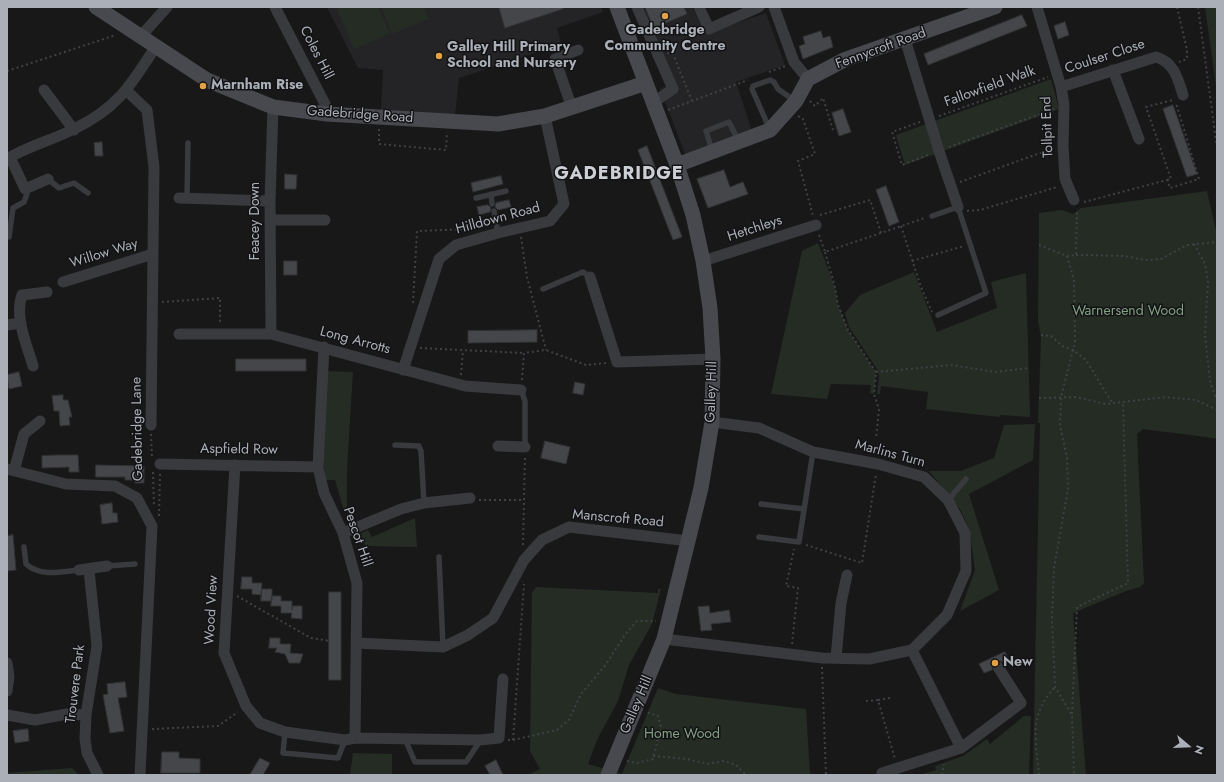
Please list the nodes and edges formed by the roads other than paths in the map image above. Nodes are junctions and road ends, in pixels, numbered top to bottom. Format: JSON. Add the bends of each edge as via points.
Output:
{"nodes":[{"id":1,"x":96,"y":7,"type":"edge"},
{"id":2,"x":167,"y":7,"type":"edge"},
{"id":3,"x":275,"y":7,"type":"edge"},
{"id":4,"x":617,"y":7,"type":"edge"},
{"id":5,"x":637,"y":7,"type":"edge"},
{"id":6,"x":699,"y":7,"type":"edge"},
{"id":7,"x":759,"y":7,"type":"edge"},
{"id":8,"x":774,"y":7,"type":"edge"},
{"id":9,"x":995,"y":7,"type":"edge"},
{"id":10,"x":1036,"y":7,"type":"edge"},
{"id":11,"x":141,"y":36,"type":"junction"},
{"id":12,"x":905,"y":39,"type":"junction"},
{"id":13,"x":156,"y":46,"type":"junction"},
{"id":14,"x":578,"y":50,"type":"dead end"},
{"id":15,"x":1113,"y":70,"type":"junction"},
{"id":16,"x":646,"y":83,"type":"junction"},
{"id":17,"x":1061,"y":87,"type":"junction"},
{"id":18,"x":44,"y":90,"type":"dead end"},
{"id":19,"x":127,"y":91,"type":"junction"},
{"id":20,"x":799,"y":95,"type":"junction"},
{"id":21,"x":1179,"y":98,"type":"road end"},
{"id":22,"x":273,"y":107,"type":"junction"},
{"id":23,"x":572,"y":108,"type":"junction"},
{"id":24,"x":656,"y":108,"type":"junction"},
{"id":25,"x":327,"y":114,"type":"junction"},
{"id":26,"x":545,"y":116,"type":"junction"},
{"id":27,"x":74,"y":130,"type":"junction"},
{"id":28,"x":770,"y":130,"type":"junction"},
{"id":29,"x":1139,"y":139,"type":"dead end"},
{"id":30,"x":739,"y":142,"type":"junction"},
{"id":31,"x":188,"y":143,"type":"dead end"},
{"id":32,"x":713,"y":152,"type":"junction"},
{"id":33,"x":9,"y":158,"type":"edge"},
{"id":34,"x":677,"y":165,"type":"junction"},
{"id":35,"x":48,"y":179,"type":"joint"},
{"id":36,"x":25,"y":189,"type":"junction"},
{"id":37,"x":506,"y":190,"type":"dead end"},
{"id":38,"x":88,"y":193,"type":"dead end"},
{"id":39,"x":491,"y":194,"type":"junction"},
{"id":40,"x":183,"y":198,"type":"joint"},
{"id":41,"x":476,"y":198,"type":"dead end"},
{"id":42,"x":270,"y":201,"type":"junction"},
{"id":43,"x":1075,"y":202,"type":"road end"},
{"id":44,"x":492,"y":204,"type":"dead end"},
{"id":45,"x":959,"y":209,"type":"junction"},
{"id":46,"x":494,"y":211,"type":"dead end"},
{"id":47,"x":932,"y":216,"type":"road end"},
{"id":48,"x":271,"y":220,"type":"junction"},
{"id":49,"x":325,"y":220,"type":"dead end"},
{"id":50,"x":814,"y":221,"type":"road end"},
{"id":51,"x":498,"y":233,"type":"junction"},
{"id":52,"x":9,"y":237,"type":"dead end"},
{"id":53,"x":153,"y":254,"type":"junction"},
{"id":54,"x":703,"y":261,"type":"junction"},
{"id":55,"x":590,"y":277,"type":"joint"},
{"id":56,"x":63,"y":282,"type":"dead end"},
{"id":57,"x":543,"y":289,"type":"dead end"},
{"id":58,"x":46,"y":292,"type":"dead end"},
{"id":59,"x":938,"y":315,"type":"road end"},
{"id":60,"x":21,"y":323,"type":"junction"},
{"id":61,"x":7,"y":325,"type":"edge"},
{"id":62,"x":179,"y":334,"type":"dead end"},
{"id":63,"x":271,"y":334,"type":"junction"},
{"id":64,"x":324,"y":347,"type":"junction"},
{"id":65,"x":713,"y":359,"type":"junction"},
{"id":66,"x":33,"y":366,"type":"dead end"},
{"id":67,"x":403,"y":370,"type":"junction"},
{"id":68,"x":521,"y":390,"type":"joint"},
{"id":69,"x":40,"y":420,"type":"dead end"},
{"id":70,"x":712,"y":422,"type":"junction"},
{"id":71,"x":151,"y":425,"type":"road end"},
{"id":72,"x":395,"y":445,"type":"dead end"},
{"id":73,"x":498,"y":446,"type":"dead end"},
{"id":74,"x":525,"y":447,"type":"joint"},
{"id":75,"x":813,"y":452,"type":"junction"},
{"id":76,"x":235,"y":465,"type":"junction"},
{"id":77,"x":155,"y":466,"type":"road end"},
{"id":78,"x":318,"y":466,"type":"junction"},
{"id":79,"x":11,"y":470,"type":"edge"},
{"id":80,"x":966,"y":479,"type":"dead end"},
{"id":81,"x":470,"y":498,"type":"road end"},
{"id":82,"x":948,"y":500,"type":"junction"},
{"id":83,"x":424,"y":503,"type":"junction"},
{"id":84,"x":761,"y":504,"type":"dead end"},
{"id":85,"x":804,"y":509,"type":"junction"},
{"id":86,"x":343,"y":533,"type":"junction"},
{"id":87,"x":760,"y":537,"type":"dead end"},
{"id":88,"x":689,"y":541,"type":"junction"},
{"id":89,"x":24,"y":547,"type":"dead end"},
{"id":90,"x":439,"y":557,"type":"dead end"},
{"id":91,"x":135,"y":564,"type":"dead end"},
{"id":92,"x":108,"y":566,"type":"joint"},
{"id":93,"x":84,"y":570,"type":"junction"},
{"id":94,"x":847,"y":575,"type":"dead end"},
{"id":95,"x":664,"y":639,"type":"junction"},
{"id":96,"x":357,"y":643,"type":"junction"},
{"id":97,"x":442,"y":647,"type":"junction"},
{"id":98,"x":912,"y":650,"type":"junction"},
{"id":99,"x":836,"y":658,"type":"junction"},
{"id":100,"x":7,"y":663,"type":"edge"},
{"id":101,"x":998,"y":668,"type":"dead end"},
{"id":102,"x":503,"y":679,"type":"dead end"},
{"id":103,"x":7,"y":691,"type":"edge"},
{"id":104,"x":7,"y":715,"type":"edge"},
{"id":105,"x":86,"y":715,"type":"junction"},
{"id":106,"x":285,"y":732,"type":"junction"},
{"id":107,"x":405,"y":738,"type":"junction"},
{"id":108,"x":350,"y":739,"type":"junction"},
{"id":109,"x":480,"y":740,"type":"junction"},
{"id":110,"x":961,"y":748,"type":"junction"},
{"id":111,"x":882,"y":773,"type":"dead end"},
{"id":112,"x":98,"y":775,"type":"edge"},
{"id":113,"x":140,"y":775,"type":"edge"},
{"id":114,"x":608,"y":775,"type":"edge"}],
"edges":[{"from":1,"to":11,"type":"street","name":"Gadebridge Road"},
{"from":2,"to":11,"type":"street"},
{"from":3,"to":25,"type":"street","name":"Coles Hill","via":[[326,106]]},
{"from":4,"to":16,"type":"street","name":"Galley Hill"},
{"from":5,"to":24,"type":"street","via":[[673,89]]},
{"from":6,"to":7,"type":"street","via":[[709,29]]},
{"from":8,"to":20,"type":"street","via":[[794,62]]},
{"from":9,"to":12,"type":"street","name":"Fennycroft Road"},
{"from":10,"to":17,"type":"street","name":"Tollpit End"},
{"from":11,"to":13,"type":"street","name":"Gadebridge Road"},
{"from":12,"to":20,"type":"street","name":"Fennycroft Road","via":[[846,59]]},
{"from":12,"to":45,"type":"street"},
{"from":13,"to":19,"type":"street"},
{"from":13,"to":22,"type":"street","name":"Gadebridge Road","via":[[206,80]]},
{"from":14,"to":23,"type":"street","via":[[555,59]]},
{"from":15,"to":17,"type":"street","name":"Coulser Close"},
{"from":15,"to":21,"type":"street","name":"Coulser Close","via":[[1156,57],[1164,59],[1170,64],[1177,78]]},
{"from":15,"to":29,"type":"street"},
{"from":16,"to":23,"type":"street","name":"Gadebridge Road"},
{"from":16,"to":24,"type":"street","name":"Galley Hill"},
{"from":17,"to":43,"type":"street","name":"Tollpit End","via":[[1064,105],[1063,145],[1066,184]]},
{"from":18,"to":27,"type":"street"},
{"from":19,"to":27,"type":"street","via":[[102,115]]},
{"from":19,"to":53,"type":"street","name":"Gadebridge Lane","via":[[147,110],[154,167]]},
{"from":20,"to":28,"type":"street","name":"Fennycroft Road"},
{"from":20,"to":28,"type":"lane","via":[[783,92],[770,80],[753,86],[752,89]]},
{"from":22,"to":25,"type":"street","name":"Gadebridge Road"},
{"from":22,"to":42,"type":"street","name":"Feacey Down"},
{"from":23,"to":26,"type":"street","name":"Gadebridge Road"},
{"from":24,"to":34,"type":"street","name":"Galley Hill"},
{"from":25,"to":26,"type":"street","name":"Gadebridge Road","via":[[498,124]]},
{"from":26,"to":51,"type":"street","name":"Hilldown Road","via":[[564,204],[550,222]]},
{"from":27,"to":33,"type":"street"},
{"from":28,"to":30,"type":"street","name":"Fennycroft Road"},
{"from":30,"to":32,"type":"street","name":"Fennycroft Road"},
{"from":30,"to":32,"type":"lane","via":[[729,122],[706,131]]},
{"from":31,"to":40,"type":"lane"},
{"from":32,"to":34,"type":"street","name":"Fennycroft Road"},
{"from":33,"to":36,"type":"street"},
{"from":34,"to":54,"type":"street","name":"Galley Hill","via":[[693,215]]},
{"from":35,"to":36,"type":"street"},
{"from":35,"to":38,"type":"lane","via":[[60,188],[74,183]]},
{"from":36,"to":52,"type":"lane","via":[[27,194],[24,202],[13,208]]},
{"from":37,"to":39,"type":"lane"},
{"from":39,"to":41,"type":"lane"},
{"from":39,"to":44,"type":"lane"},
{"from":40,"to":42,"type":"street"},
{"from":42,"to":48,"type":"street","name":"Feacey Down"},
{"from":45,"to":47,"type":"lane"},
{"from":45,"to":59,"type":"lane","via":[[986,293]]},
{"from":46,"to":51,"type":"lane"},
{"from":48,"to":49,"type":"street"},
{"from":48,"to":63,"type":"street","name":"Feacey Down"},
{"from":50,"to":54,"type":"street","name":"Hetchleys"},
{"from":51,"to":67,"type":"street","name":"Hilldown Road","via":[[456,245],[439,259]]},
{"from":53,"to":56,"type":"street","name":"Willow Way"},
{"from":53,"to":71,"type":"street","name":"Gadebridge Lane"},
{"from":54,"to":65,"type":"street","name":"Galley Hill","via":[[710,308]]},
{"from":55,"to":57,"type":"lane","via":[[583,272]]},
{"from":55,"to":65,"type":"street","via":[[617,362]]},
{"from":58,"to":60,"type":"street","via":[[22,295],[19,302]]},
{"from":60,"to":61,"type":"street"},
{"from":60,"to":66,"type":"street"},
{"from":62,"to":63,"type":"street","name":"Long Arrotts"},
{"from":63,"to":64,"type":"street","name":"Long Arrotts"},
{"from":64,"to":67,"type":"street","name":"Long Arrotts"},
{"from":64,"to":78,"type":"street","name":"Pescot Hill"},
{"from":65,"to":70,"type":"street","name":"Galley Hill"},
{"from":67,"to":68,"type":"street","name":"Long Arrotts","via":[[461,385]]},
{"from":68,"to":74,"type":"lane","via":[[525,401]]},
{"from":69,"to":79,"type":"street","via":[[24,434]]},
{"from":70,"to":75,"type":"street","name":"Marlins Turn","via":[[759,428]]},
{"from":70,"to":88,"type":"street","name":"Galley Hill","via":[[702,488]]},
{"from":72,"to":83,"type":"lane","via":[[419,446]]},
{"from":73,"to":74,"type":"street"},
{"from":75,"to":82,"type":"street","name":"Marlins Turn","via":[[878,464],[924,477]]},
{"from":75,"to":85,"type":"lane"},
{"from":76,"to":77,"type":"street","name":"Aspfield Row"},
{"from":76,"to":78,"type":"street","name":"Aspfield Row"},
{"from":76,"to":106,"type":"street","name":"Wood View","via":[[224,653],[246,706],[260,723]]},
{"from":78,"to":86,"type":"street","name":"Pescot Hill","via":[[324,493]]},
{"from":79,"to":113,"type":"street","via":[[66,484],[115,486],[137,498],[152,526]]},
{"from":80,"to":82,"type":"lane"},
{"from":81,"to":83,"type":"street"},
{"from":82,"to":98,"type":"street","name":"Marlins Turn","via":[[965,533],[966,571],[947,615]]},
{"from":83,"to":86,"type":"street","via":[[401,509]]},
{"from":84,"to":85,"type":"lane"},
{"from":85,"to":87,"type":"lane","via":[[797,542]]},
{"from":86,"to":96,"type":"street","name":"Pescot Hill","via":[[357,583]]},
{"from":88,"to":95,"type":"street","name":"Galley Hill"},
{"from":88,"to":97,"type":"street","name":"Manscroft Road","via":[[569,527],[542,540],[524,560],[493,618],[468,635]]},
{"from":89,"to":93,"type":"lane","via":[[26,564],[31,569],[48,573]]},
{"from":90,"to":97,"type":"lane"},
{"from":91,"to":92,"type":"lane"},
{"from":92,"to":93,"type":"street"},
{"from":93,"to":105,"type":"street","name":"Trouvere Park","via":[[97,646]]},
{"from":94,"to":99,"type":"street","via":[[841,603]]},
{"from":95,"to":99,"type":"street"},
{"from":95,"to":114,"type":"street","name":"Galley Hill"},
{"from":96,"to":97,"type":"street","name":"Manscroft Road"},
{"from":96,"to":108,"type":"street","name":"Pescot Hill"},
{"from":98,"to":99,"type":"street","via":[[868,660]]},
{"from":98,"to":110,"type":"street"},
{"from":100,"to":103,"type":"street"},
{"from":101,"to":110,"type":"street","via":[[1021,703]]},
{"from":102,"to":109,"type":"street","name":"Wood View","via":[[499,738]]},
{"from":104,"to":105,"type":"street","via":[[35,720],[67,714]]},
{"from":105,"to":112,"type":"street","name":"Trouvere Park","via":[[87,753]]},
{"from":106,"to":108,"type":"street","name":"Wood View"},
{"from":106,"to":108,"type":"lane","via":[[283,753],[338,758]]},
{"from":107,"to":108,"type":"street","name":"Wood View"},
{"from":107,"to":109,"type":"street","name":"Wood View"},
{"from":107,"to":109,"type":"lane","via":[[415,762],[466,762]]},
{"from":110,"to":111,"type":"street"}]}
